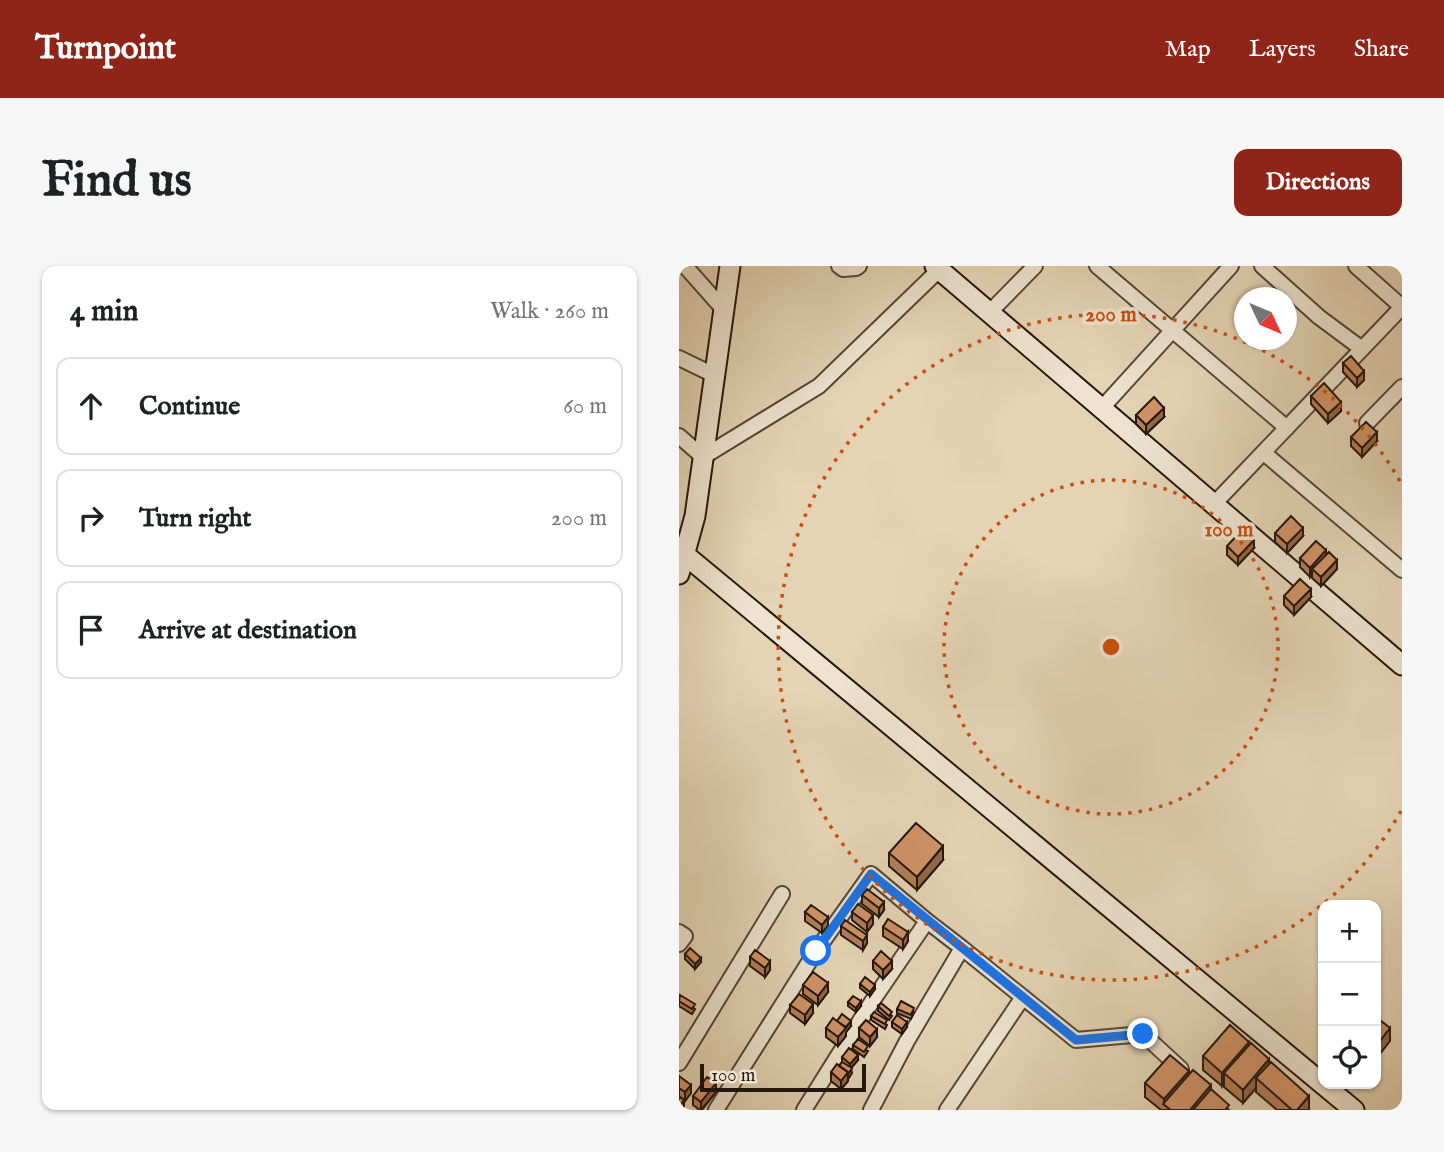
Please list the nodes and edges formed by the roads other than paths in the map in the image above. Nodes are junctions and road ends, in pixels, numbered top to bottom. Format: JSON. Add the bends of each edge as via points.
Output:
{"nodes":[{"id":1,"x":685,"y":266,"type":"edge"},
{"id":2,"x":730,"y":266,"type":"edge"},
{"id":3,"x":839,"y":266,"type":"edge"},
{"id":4,"x":859,"y":266,"type":"edge"},
{"id":5,"x":1035,"y":266,"type":"edge"},
{"id":6,"x":1097,"y":266,"type":"edge"},
{"id":7,"x":1231,"y":266,"type":"edge"},
{"id":8,"x":1262,"y":266,"type":"edge"},
{"id":9,"x":1356,"y":266,"type":"edge"},
{"id":10,"x":939,"y":267,"type":"edge"},
{"id":11,"x":1402,"y":307,"type":"edge"},
{"id":12,"x":724,"y":310,"type":"junction"},
{"id":13,"x":990,"y":312,"type":"junction"},
{"id":14,"x":1173,"y":331,"type":"junction"},
{"id":15,"x":1362,"y":349,"type":"junction"},
{"id":16,"x":679,"y":358,"type":"edge"},
{"id":17,"x":715,"y":375,"type":"junction"},
{"id":18,"x":1402,"y":387,"type":"edge"},
{"id":19,"x":1101,"y":409,"type":"junction"},
{"id":20,"x":1367,"y":423,"type":"edge"},
{"id":21,"x":1287,"y":428,"type":"junction"},
{"id":22,"x":679,"y":436,"type":"edge"},
{"id":23,"x":1264,"y":453,"type":"junction"},
{"id":24,"x":703,"y":457,"type":"junction"},
{"id":25,"x":1214,"y":505,"type":"junction"},
{"id":26,"x":684,"y":554,"type":"junction"},
{"id":27,"x":1402,"y":570,"type":"edge"},
{"id":28,"x":679,"y":574,"type":"edge"},
{"id":29,"x":1402,"y":665,"type":"edge"},
{"id":30,"x":782,"y":894,"type":"dead end"},
{"id":31,"x":927,"y":921,"type":"junction"},
{"id":32,"x":679,"y":932,"type":"edge"},
{"id":33,"x":679,"y":944,"type":"edge"},
{"id":34,"x":962,"y":948,"type":"junction"},
{"id":35,"x":1023,"y":997,"type":"junction"},
{"id":36,"x":679,"y":1063,"type":"edge"},
{"id":37,"x":1190,"y":1076,"type":"edge"},
{"id":38,"x":716,"y":1110,"type":"edge"},
{"id":39,"x":804,"y":1110,"type":"edge"},
{"id":40,"x":871,"y":1110,"type":"edge"},
{"id":41,"x":947,"y":1110,"type":"edge"},
{"id":42,"x":1355,"y":1110,"type":"edge"}],
"edges":[{"from":1,"to":12,"type":"street"},
{"from":2,"to":12,"type":"street"},
{"from":3,"to":4,"type":"street"},
{"from":5,"to":13,"type":"street"},
{"from":6,"to":14,"type":"street"},
{"from":7,"to":14,"type":"street"},
{"from":8,"to":15,"type":"street"},
{"from":9,"to":11,"type":"street"},
{"from":10,"to":13,"type":"street"},
{"from":10,"to":24,"type":"street","via":[[819,386]]},
{"from":11,"to":15,"type":"street"},
{"from":12,"to":17,"type":"street"},
{"from":13,"to":19,"type":"street"},
{"from":14,"to":19,"type":"street"},
{"from":14,"to":21,"type":"street"},
{"from":15,"to":21,"type":"street"},
{"from":16,"to":17,"type":"street"},
{"from":17,"to":24,"type":"street"},
{"from":18,"to":20,"type":"street"},
{"from":19,"to":25,"type":"street"},
{"from":21,"to":23,"type":"street"},
{"from":22,"to":24,"type":"street"},
{"from":23,"to":25,"type":"street"},
{"from":23,"to":27,"type":"street"},
{"from":24,"to":26,"type":"street"},
{"from":25,"to":29,"type":"street"},
{"from":26,"to":28,"type":"street"},
{"from":26,"to":42,"type":"street"},
{"from":30,"to":36,"type":"street"},
{"from":31,"to":34,"type":"street"},
{"from":31,"to":38,"type":"street","via":[[871,874],[816,951]]},
{"from":31,"to":39,"type":"street"},
{"from":32,"to":33,"type":"street","via":[[685,936]]},
{"from":34,"to":35,"type":"street"},
{"from":34,"to":40,"type":"street"},
{"from":35,"to":37,"type":"street","via":[[1076,1040],[1143,1034]]},
{"from":35,"to":41,"type":"street"}]}
